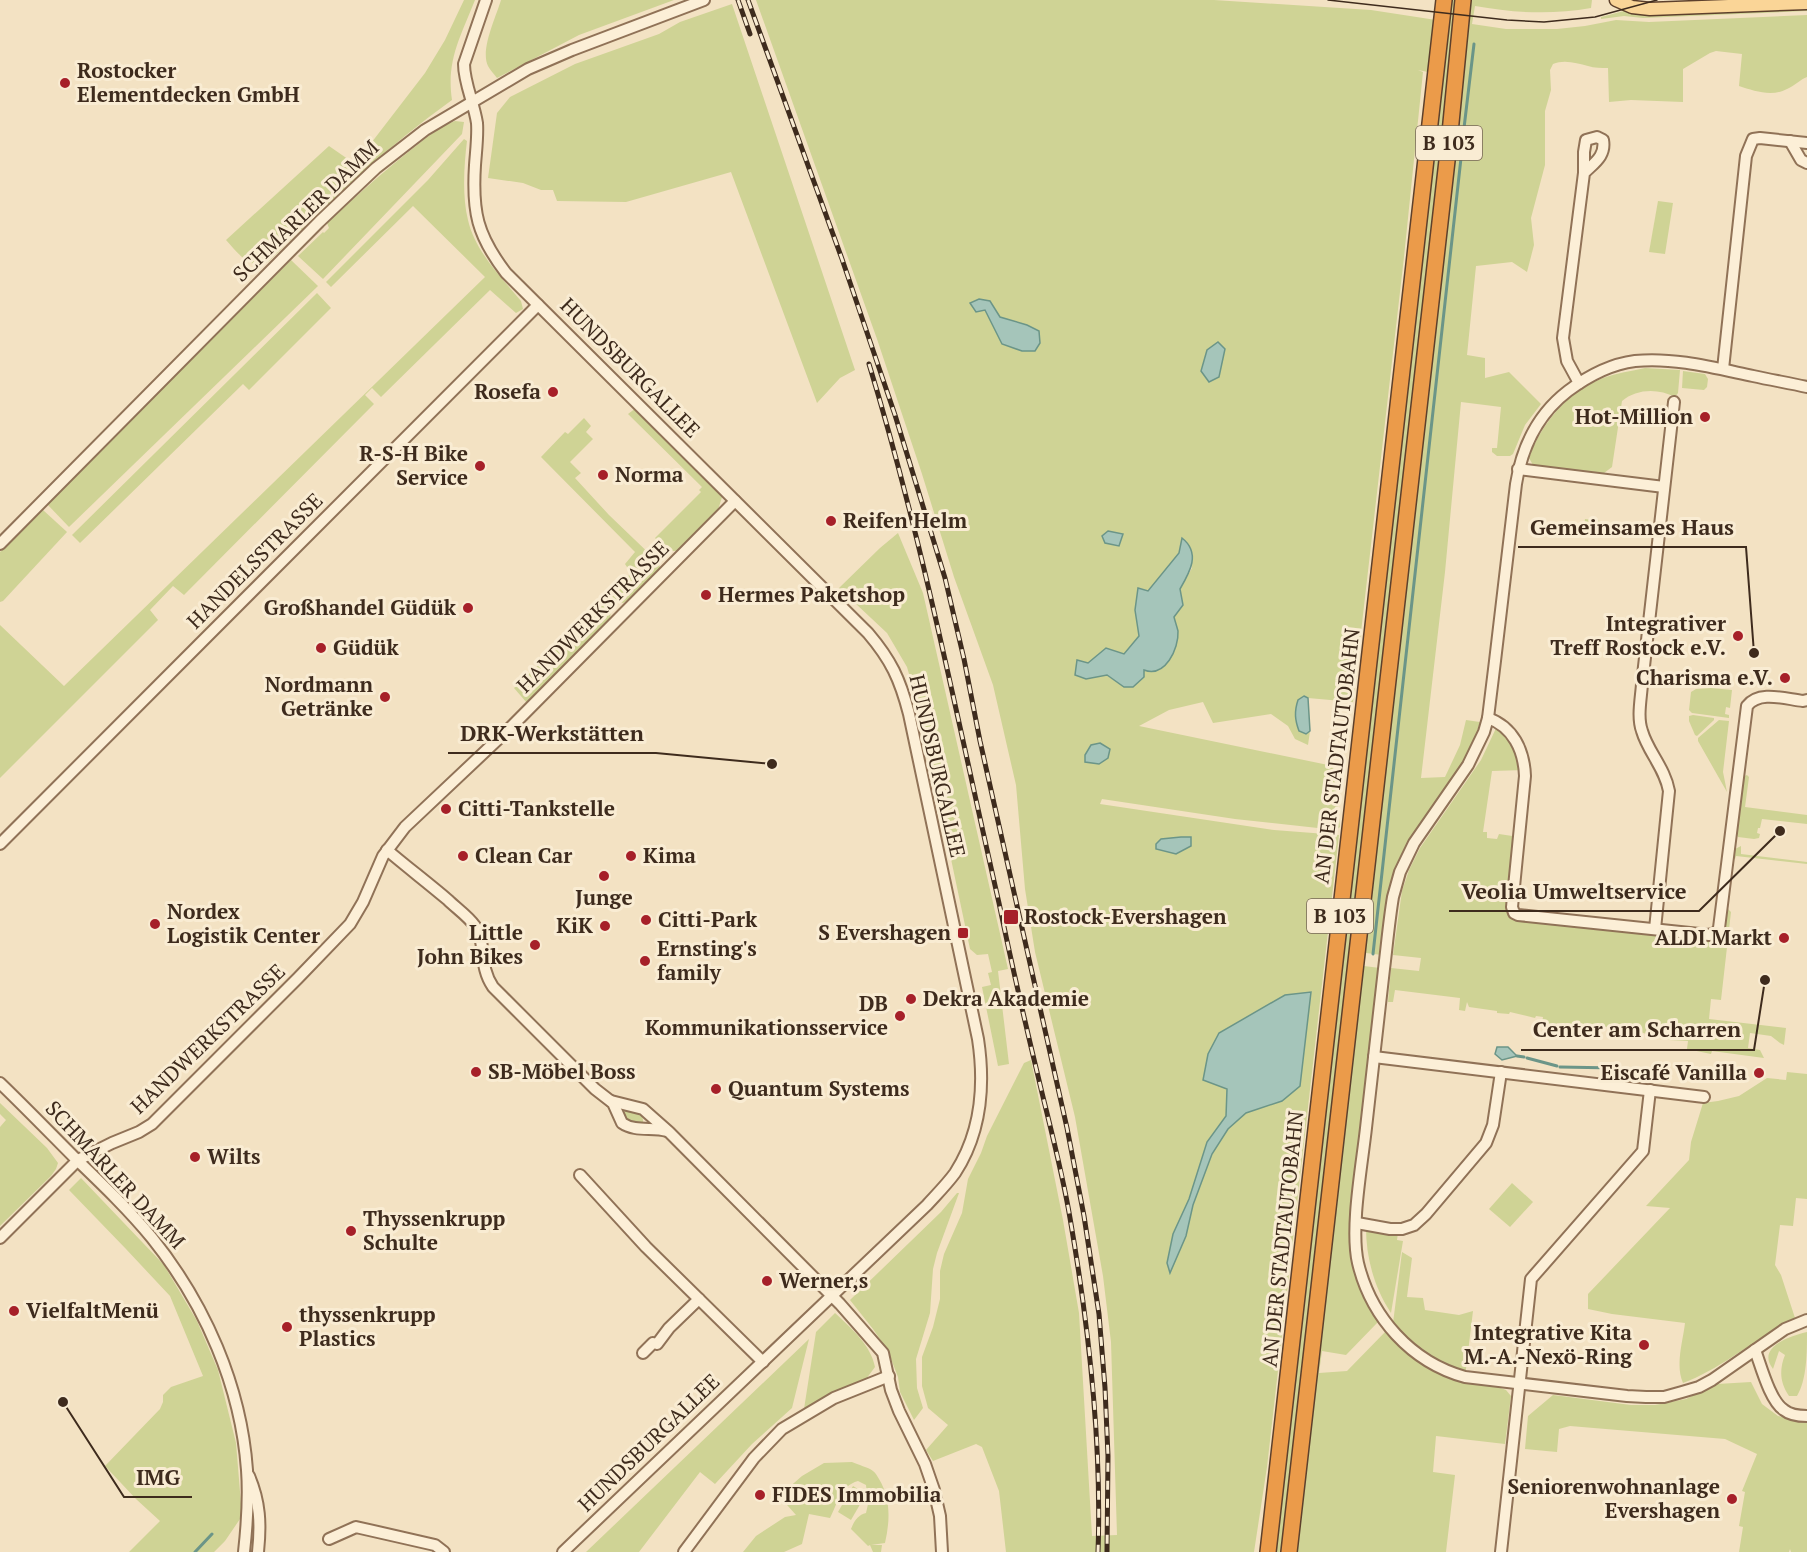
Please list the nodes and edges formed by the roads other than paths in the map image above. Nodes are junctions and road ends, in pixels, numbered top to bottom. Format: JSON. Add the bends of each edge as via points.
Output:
{"nodes":[{"id":1,"x":486,"y":0,"type":"edge"},
{"id":2,"x":1444,"y":0,"type":"edge"},
{"id":3,"x":1463,"y":0,"type":"edge"},
{"id":4,"x":702,"y":1,"type":"edge"},
{"id":5,"x":1618,"y":1,"type":"edge"},
{"id":6,"x":1807,"y":3,"type":"edge"},
{"id":7,"x":473,"y":101,"type":"junction"},
{"id":8,"x":1790,"y":141,"type":"junction"},
{"id":9,"x":1807,"y":143,"type":"edge"},
{"id":10,"x":1807,"y":164,"type":"edge"},
{"id":11,"x":1584,"y":173,"type":"dead end"},
{"id":12,"x":538,"y":304,"type":"junction"},
{"id":13,"x":1723,"y":369,"type":"junction"},
{"id":14,"x":1579,"y":383,"type":"junction"},
{"id":15,"x":1807,"y":387,"type":"edge"},
{"id":16,"x":1674,"y":402,"type":"dead end"},
{"id":17,"x":1518,"y":469,"type":"junction"},
{"id":18,"x":1664,"y":487,"type":"junction"},
{"id":19,"x":735,"y":501,"type":"junction"},
{"id":20,"x":0,"y":543,"type":"edge"},
{"id":21,"x":1807,"y":700,"type":"edge"},
{"id":22,"x":1488,"y":718,"type":"junction"},
{"id":23,"x":0,"y":844,"type":"edge"},
{"id":24,"x":387,"y":850,"type":"junction"},
{"id":25,"x":1655,"y":929,"type":"junction"},
{"id":26,"x":1374,"y":1058,"type":"junction"},
{"id":27,"x":1501,"y":1072,"type":"junction"},
{"id":28,"x":0,"y":1083,"type":"edge"},
{"id":29,"x":1650,"y":1090,"type":"junction"},
{"id":30,"x":1704,"y":1097,"type":"dead end"},
{"id":31,"x":611,"y":1101,"type":"junction"},
{"id":32,"x":669,"y":1132,"type":"junction"},
{"id":33,"x":78,"y":1160,"type":"junction"},
{"id":34,"x":580,"y":1175,"type":"dead end"},
{"id":35,"x":1357,"y":1223,"type":"junction"},
{"id":36,"x":0,"y":1238,"type":"edge"},
{"id":37,"x":832,"y":1295,"type":"junction"},
{"id":38,"x":699,"y":1299,"type":"junction"},
{"id":39,"x":1807,"y":1320,"type":"edge"},
{"id":40,"x":1755,"y":1350,"type":"junction"},
{"id":41,"x":643,"y":1353,"type":"dead end"},
{"id":42,"x":762,"y":1362,"type":"junction"},
{"id":43,"x":889,"y":1376,"type":"junction"},
{"id":44,"x":1520,"y":1384,"type":"junction"},
{"id":45,"x":1807,"y":1416,"type":"edge"},
{"id":46,"x":247,"y":1470,"type":"junction"},
{"id":47,"x":329,"y":1539,"type":"dead end"},
{"id":48,"x":244,"y":1552,"type":"edge"},
{"id":49,"x":258,"y":1552,"type":"edge"},
{"id":50,"x":444,"y":1552,"type":"edge"},
{"id":51,"x":563,"y":1552,"type":"edge"},
{"id":52,"x":684,"y":1552,"type":"edge"},
{"id":53,"x":942,"y":1552,"type":"edge"},
{"id":54,"x":1268,"y":1552,"type":"edge"},
{"id":55,"x":1289,"y":1552,"type":"edge"},
{"id":56,"x":1501,"y":1552,"type":"edge"}],
"edges":[{"from":1,"to":7,"type":"street","name":"HUNDSBURGALLEE","via":[[464,64]]},
{"from":2,"to":54,"type":"highway","name":"AN DER STADTAUTOBAHN","number":"B 103"},
{"from":3,"to":55,"type":"highway","name":"AN DER STADTAUTOBAHN","number":"B 103"},
{"from":4,"to":7,"type":"street","name":"SCHMARLER DAMM","via":[[539,64]]},
{"from":5,"to":6,"type":"main road","via":[[1650,9]]},
{"from":7,"to":12,"type":"street","name":"HUNDSBURGALLEE","via":[[477,125],[474,200],[480,231],[506,273]]},
{"from":7,"to":20,"type":"street","name":"SCHMARLER DAMM","via":[[425,130],[376,168]]},
{"from":8,"to":9,"type":"street"},
{"from":8,"to":10,"type":"street"},
{"from":8,"to":13,"type":"street","via":[[1760,138],[1752,139],[1749,145]]},
{"from":11,"to":14,"type":"street","via":[[1563,338],[1567,361]]},
{"from":12,"to":19,"type":"street","name":"HUNDSBURGALLEE"},
{"from":12,"to":23,"type":"street","name":"HANDELSSTRASSE"},
{"from":13,"to":14,"type":"street","via":[[1657,360],[1633,361]]},
{"from":13,"to":15,"type":"street"},
{"from":14,"to":17,"type":"street","via":[[1555,402],[1533,431]]},
{"from":16,"to":18,"type":"street"},
{"from":17,"to":18,"type":"street"},
{"from":17,"to":22,"type":"street"},
{"from":18,"to":25,"type":"street","via":[[1640,719],[1644,738],[1664,772],[1669,790]]},
{"from":19,"to":24,"type":"street","name":"HANDWERKSTRASSE","via":[[510,728],[411,821]]},
{"from":19,"to":37,"type":"street","name":"HUNDSBURGALLEE","via":[[868,633],[898,676],[981,1058],[980,1106],[969,1144],[954,1173]]},
{"from":21,"to":25,"type":"street","via":[[1762,697],[1747,706],[1717,932],[1709,935]]},
{"from":22,"to":25,"type":"street","via":[[1510,731],[1525,765],[1514,913]]},
{"from":22,"to":26,"type":"street","via":[[1477,750],[1414,843],[1400,872],[1391,910]]},
{"from":24,"to":31,"type":"street","via":[[474,925],[481,939],[484,969],[493,987]]},
{"from":24,"to":33,"type":"street","name":"HANDWERKSTRASSE","via":[[357,914],[298,978],[152,1124]]},
{"from":26,"to":27,"type":"street"},
{"from":26,"to":35,"type":"street"},
{"from":27,"to":29,"type":"street"},
{"from":27,"to":35,"type":"street","via":[[1493,1125],[1486,1143],[1426,1214],[1402,1229]]},
{"from":28,"to":33,"type":"street","name":"SCHMARLER DAMM"},
{"from":29,"to":30,"type":"street"},
{"from":29,"to":44,"type":"street","via":[[1643,1151],[1531,1278]]},
{"from":31,"to":32,"type":"street","via":[[643,1109]]},
{"from":31,"to":32,"type":"street","via":[[626,1126]]},
{"from":32,"to":37,"type":"street"},
{"from":33,"to":36,"type":"street","name":"HANDWERKSTRASSE"},
{"from":33,"to":46,"type":"street","name":"SCHMARLER DAMM","via":[[152,1239],[201,1312],[233,1394]]},
{"from":34,"to":38,"type":"street"},
{"from":35,"to":44,"type":"street","via":[[1356,1244],[1363,1281],[1385,1323],[1402,1342],[1452,1373]]},
{"from":37,"to":42,"type":"street","name":"HUNDSBURGALLEE"},
{"from":37,"to":43,"type":"street","via":[[883,1353]]},
{"from":38,"to":41,"type":"street","via":[[657,1344],[653,1343]]},
{"from":38,"to":42,"type":"street"},
{"from":39,"to":40,"type":"street","via":[[1785,1329]]},
{"from":40,"to":44,"type":"street","via":[[1699,1387],[1664,1396],[1627,1396]]},
{"from":40,"to":45,"type":"street","via":[[1775,1402],[1785,1411]]},
{"from":42,"to":51,"type":"street","name":"HUNDSBURGALLEE"},
{"from":43,"to":52,"type":"street","via":[[834,1398],[782,1429],[754,1458]]},
{"from":43,"to":53,"type":"street","via":[[898,1411],[934,1490]]},
{"from":44,"to":56,"type":"street"},
{"from":46,"to":48,"type":"street","name":"SCHMARLER DAMM"},
{"from":46,"to":49,"type":"street","name":"SCHMARLER DAMM","via":[[260,1518]]},
{"from":47,"to":50,"type":"street","via":[[356,1527],[435,1545]]}]}
